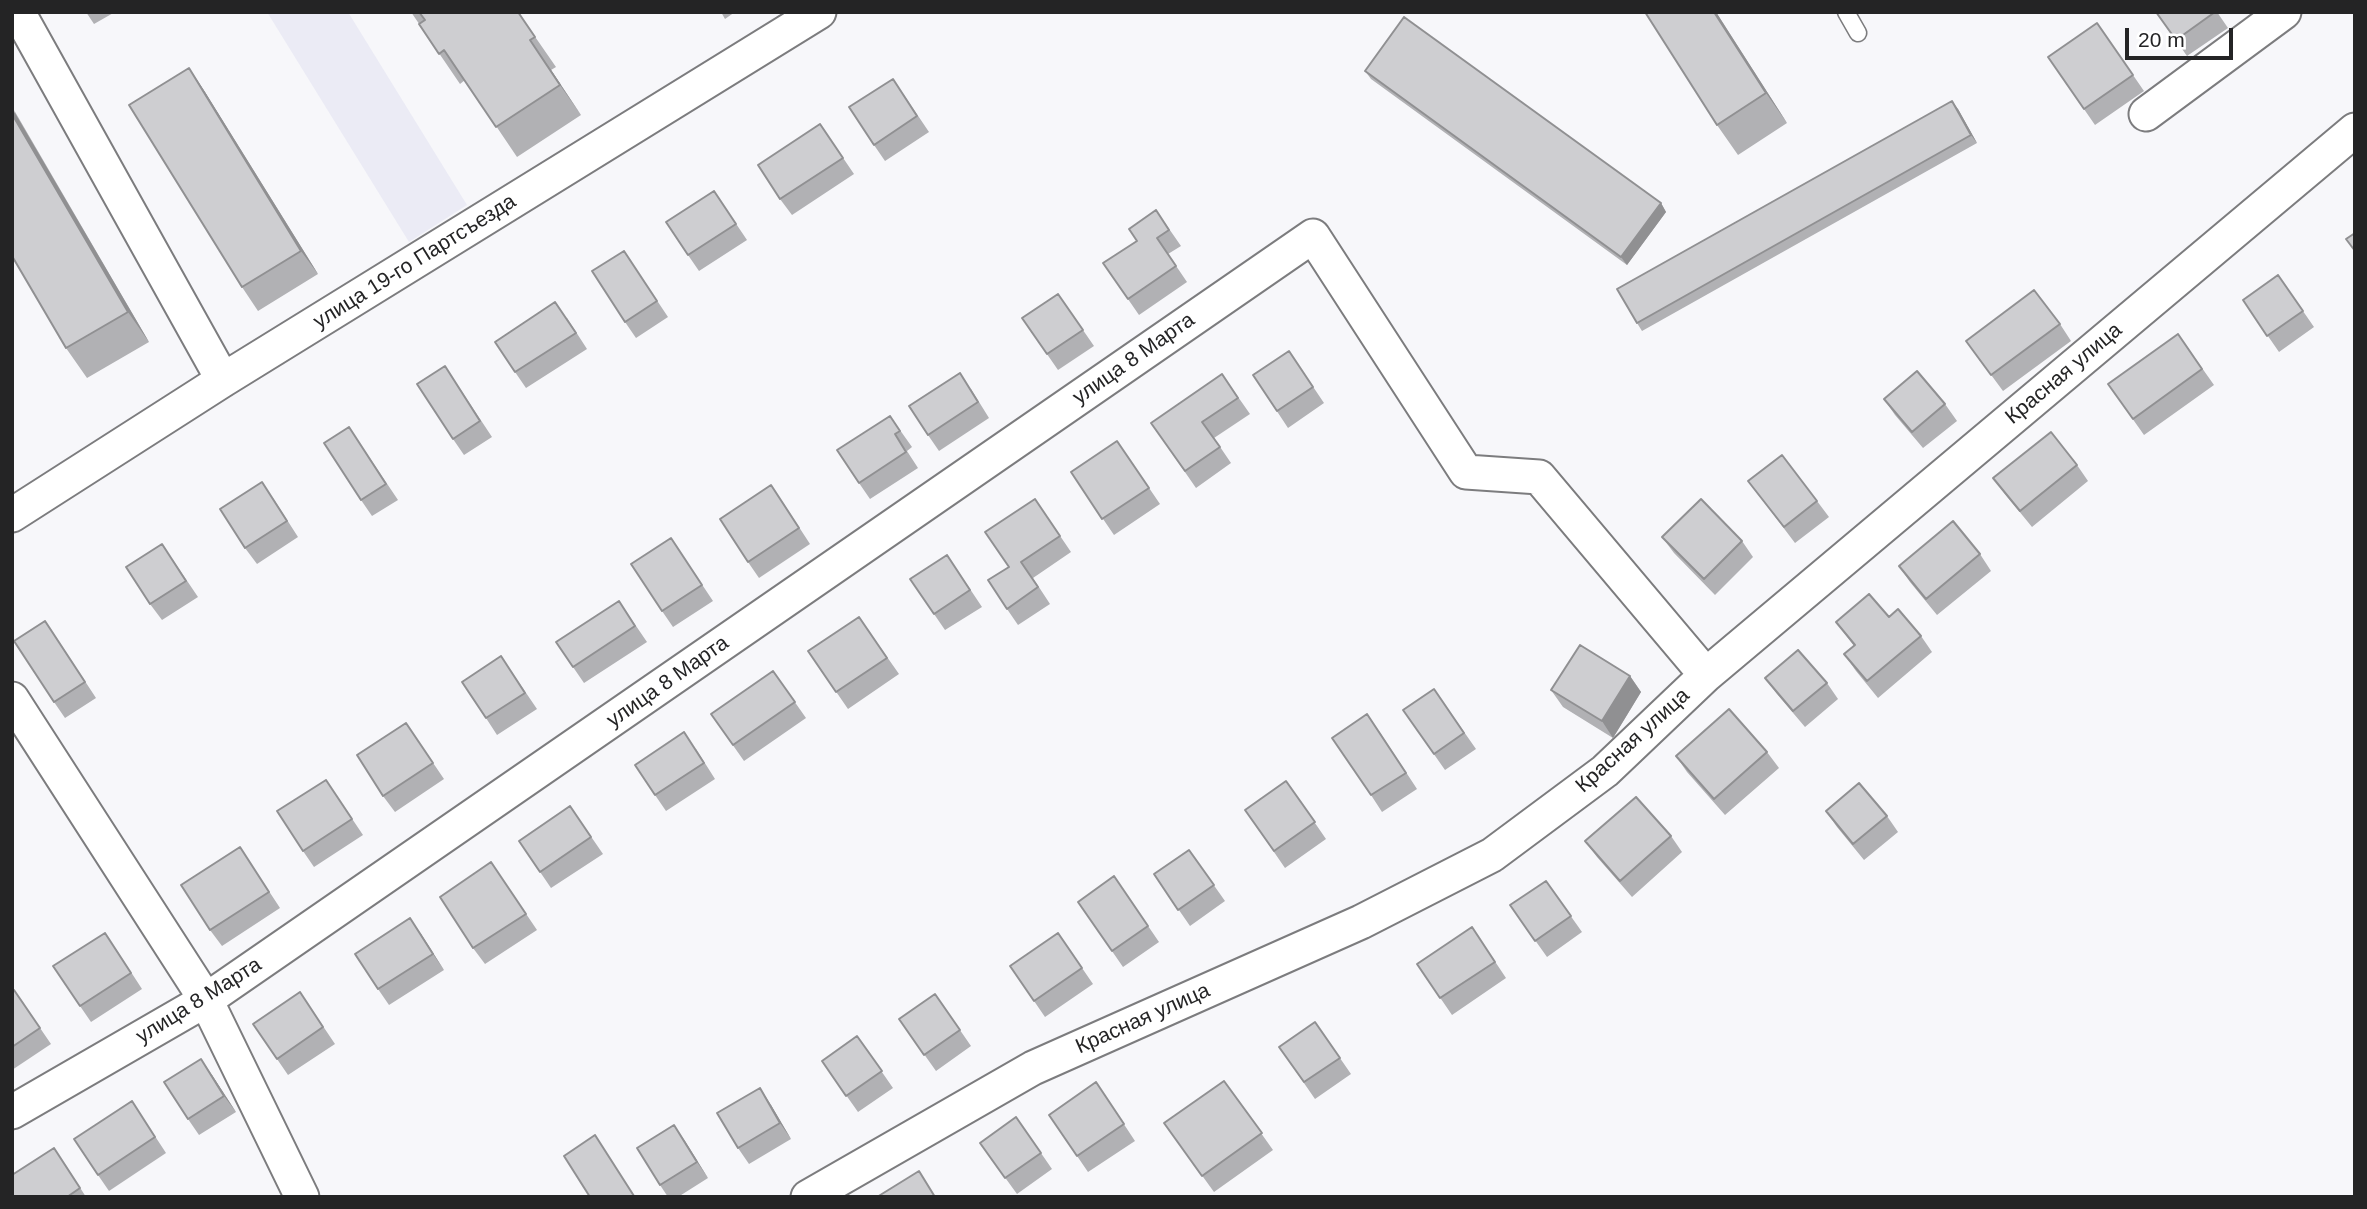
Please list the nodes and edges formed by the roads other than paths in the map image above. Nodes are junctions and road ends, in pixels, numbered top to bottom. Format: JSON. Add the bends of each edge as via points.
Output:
{"nodes":[{"id":1,"x":18,"y":12,"type":"edge"},
{"id":2,"x":819,"y":12,"type":"edge"},
{"id":3,"x":1846,"y":12,"type":"edge"},
{"id":4,"x":2284,"y":12,"type":"edge"},
{"id":5,"x":1858,"y":33,"type":"dead end"},
{"id":6,"x":2146,"y":114,"type":"dead end"},
{"id":7,"x":2355,"y":130,"type":"edge"},
{"id":8,"x":223,"y":380,"type":"junction"},
{"id":9,"x":12,"y":515,"type":"edge"},
{"id":10,"x":1706,"y":675,"type":"junction"},
{"id":11,"x":12,"y":699,"type":"edge"},
{"id":12,"x":206,"y":1000,"type":"junction"},
{"id":13,"x":12,"y":1112,"type":"edge"},
{"id":14,"x":302,"y":1197,"type":"edge"},
{"id":15,"x":808,"y":1197,"type":"edge"}],
"edges":[{"from":1,"to":8,"type":"street"},
{"from":2,"to":8,"type":"street","name":"улица 19-го Партсъезда"},
{"from":3,"to":5,"type":"lane"},
{"from":4,"to":6,"type":"street"},
{"from":7,"to":10,"type":"street","name":"Красная улица"},
{"from":8,"to":9,"type":"street","name":"улица 19-го Партсъезда"},
{"from":10,"to":12,"type":"street","name":"улица 8 Марта","via":[[1539,477],[1466,472],[1313,236]]},
{"from":10,"to":15,"type":"street","name":"Красная улица","via":[[1605,771],[1492,855],[1361,922],[1033,1068]]},
{"from":11,"to":12,"type":"street"},
{"from":12,"to":13,"type":"street","name":"улица 8 Марта"},
{"from":12,"to":14,"type":"street"}]}
